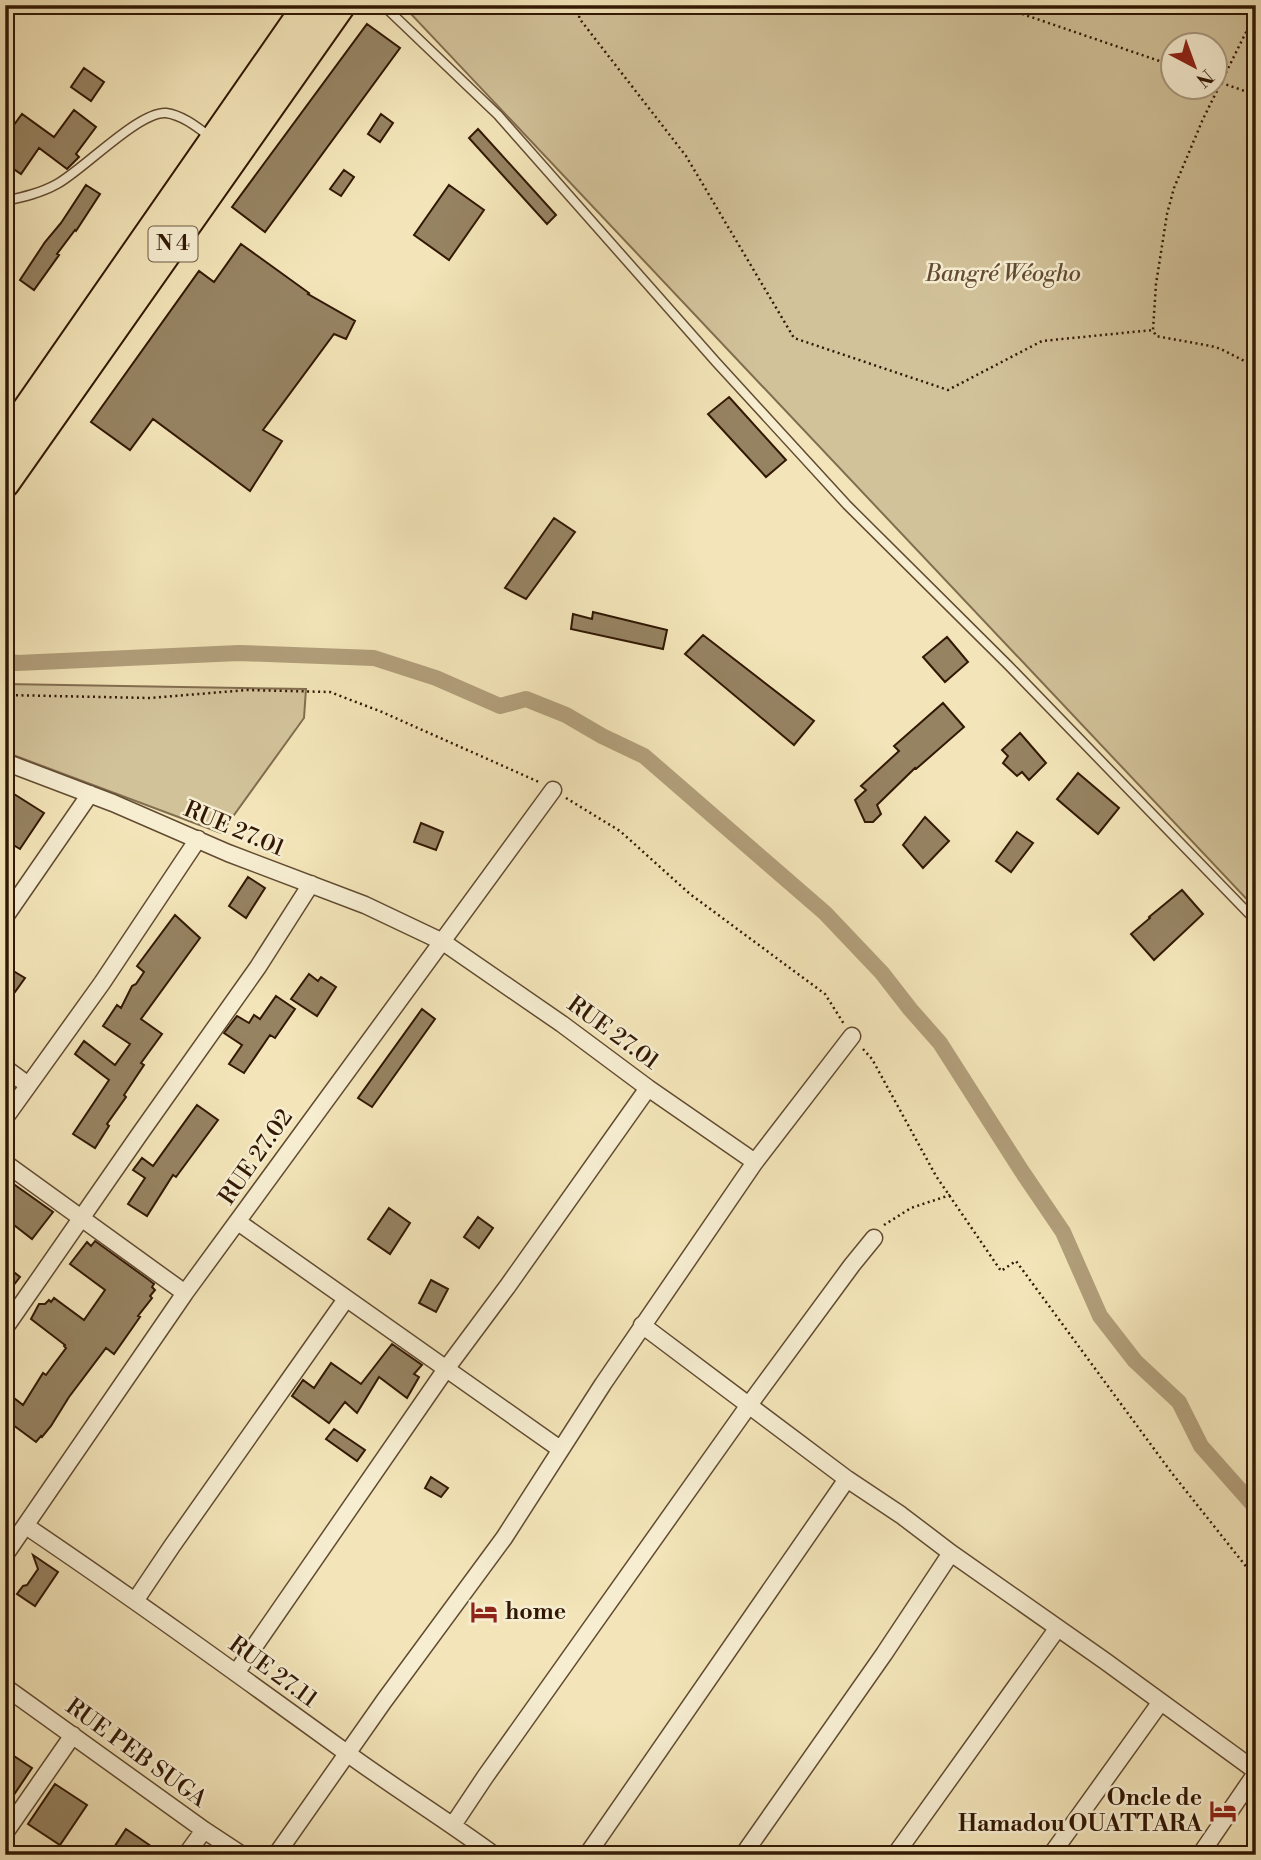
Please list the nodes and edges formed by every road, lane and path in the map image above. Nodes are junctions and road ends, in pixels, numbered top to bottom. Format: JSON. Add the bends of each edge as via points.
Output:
{"nodes":[{"id":1,"x":308,"y":5,"type":"edge"},
{"id":2,"x":341,"y":5,"type":"edge"},
{"id":3,"x":581,"y":5,"type":"edge"},
{"id":4,"x":996,"y":5,"type":"edge"},
{"id":5,"x":385,"y":6,"type":"edge"},
{"id":6,"x":1256,"y":12,"type":"edge"},
{"id":7,"x":1160,"y":61,"type":"edge"},
{"id":8,"x":1230,"y":66,"type":"edge"},
{"id":9,"x":1230,"y":86,"type":"edge"},
{"id":10,"x":1256,"y":94,"type":"edge"},
{"id":11,"x":1212,"y":102,"type":"edge"},
{"id":12,"x":215,"y":140,"type":"junction"},
{"id":13,"x":5,"y":201,"type":"edge"},
{"id":14,"x":1153,"y":330,"type":"junction"},
{"id":15,"x":1256,"y":368,"type":"edge"},
{"id":16,"x":5,"y":441,"type":"edge"},
{"id":17,"x":5,"y":483,"type":"edge"},
{"id":18,"x":5,"y":695,"type":"edge"},
{"id":19,"x":5,"y":762,"type":"edge"},
{"id":20,"x":553,"y":790,"type":"junction"},
{"id":21,"x":90,"y":794,"type":"junction"},
{"id":22,"x":198,"y":839,"type":"junction"},
{"id":23,"x":311,"y":884,"type":"junction"},
{"id":24,"x":5,"y":917,"type":"edge"},
{"id":25,"x":1256,"y":921,"type":"edge"},
{"id":26,"x":443,"y":942,"type":"junction"},
{"id":27,"x":852,"y":1036,"type":"junction"},
{"id":28,"x":5,"y":1068,"type":"edge"},
{"id":29,"x":28,"y":1085,"type":"junction"},
{"id":30,"x":648,"y":1088,"type":"junction"},
{"id":31,"x":5,"y":1118,"type":"edge"},
{"id":32,"x":755,"y":1162,"type":"junction"},
{"id":33,"x":5,"y":1163,"type":"edge"},
{"id":34,"x":950,"y":1195,"type":"junction"},
{"id":35,"x":81,"y":1218,"type":"junction"},
{"id":36,"x":238,"y":1222,"type":"junction"},
{"id":37,"x":874,"y":1238,"type":"joint"},
{"id":38,"x":185,"y":1293,"type":"junction"},
{"id":39,"x":346,"y":1299,"type":"junction"},
{"id":40,"x":642,"y":1325,"type":"junction"},
{"id":41,"x":5,"y":1328,"type":"edge"},
{"id":42,"x":446,"y":1369,"type":"junction"},
{"id":43,"x":749,"y":1405,"type":"junction"},
{"id":44,"x":560,"y":1449,"type":"junction"},
{"id":45,"x":847,"y":1479,"type":"junction"},
{"id":46,"x":26,"y":1526,"type":"junction"},
{"id":47,"x":951,"y":1553,"type":"junction"},
{"id":48,"x":5,"y":1555,"type":"edge"},
{"id":49,"x":1256,"y":1579,"type":"edge"},
{"id":50,"x":135,"y":1601,"type":"junction"},
{"id":51,"x":1057,"y":1629,"type":"junction"},
{"id":52,"x":236,"y":1673,"type":"junction"},
{"id":53,"x":5,"y":1686,"type":"edge"},
{"id":54,"x":1160,"y":1703,"type":"junction"},
{"id":55,"x":74,"y":1735,"type":"junction"},
{"id":56,"x":348,"y":1754,"type":"junction"},
{"id":57,"x":1256,"y":1772,"type":"edge"},
{"id":58,"x":453,"y":1825,"type":"junction"},
{"id":59,"x":204,"y":1830,"type":"junction"},
{"id":60,"x":5,"y":1833,"type":"edge"},
{"id":61,"x":186,"y":1855,"type":"edge"},
{"id":62,"x":242,"y":1855,"type":"edge"},
{"id":63,"x":276,"y":1855,"type":"edge"},
{"id":64,"x":494,"y":1855,"type":"edge"},
{"id":65,"x":587,"y":1855,"type":"edge"},
{"id":66,"x":743,"y":1855,"type":"edge"},
{"id":67,"x":895,"y":1855,"type":"edge"},
{"id":68,"x":1051,"y":1855,"type":"edge"},
{"id":69,"x":1200,"y":1855,"type":"edge"}],
"edges":[{"from":1,"to":12,"type":"highway","number":"N 4"},
{"from":2,"to":17,"type":"highway","number":"N 4"},
{"from":3,"to":14,"type":"path","via":[[579,18],[686,156],[794,338],[948,390],[1042,341]]},
{"from":4,"to":7,"type":"path"},
{"from":5,"to":25,"type":"lane","via":[[498,115],[847,505]]},
{"from":6,"to":8,"type":"path"},
{"from":9,"to":10,"type":"path"},
{"from":11,"to":14,"type":"path","via":[[1182,167],[1167,214]]},
{"from":12,"to":13,"type":"lane","via":[[188,121],[165,113],[141,121],[59,183]]},
{"from":12,"to":16,"type":"highway","number":"N 4"},
{"from":14,"to":15,"type":"path","via":[[1156,336],[1221,349]]},
{"from":18,"to":20,"type":"path","via":[[150,698],[247,690],[330,692]]},
{"from":19,"to":21,"type":"street","name":"RUE 27.01"},
{"from":20,"to":26,"type":"street","name":"RUE 27.02"},
{"from":20,"to":27,"type":"path","via":[[620,831],[690,894],[825,994]]},
{"from":21,"to":22,"type":"street","name":"RUE 27.01"},
{"from":21,"to":24,"type":"street"},
{"from":22,"to":23,"type":"street","name":"RUE 27.01"},
{"from":22,"to":29,"type":"street"},
{"from":23,"to":26,"type":"street","name":"RUE 27.01"},
{"from":23,"to":35,"type":"street"},
{"from":26,"to":30,"type":"street","name":"RUE 27.01"},
{"from":26,"to":36,"type":"street","name":"RUE 27.02"},
{"from":27,"to":32,"type":"street"},
{"from":27,"to":34,"type":"path","via":[[872,1059]]},
{"from":28,"to":29,"type":"street"},
{"from":29,"to":31,"type":"street"},
{"from":30,"to":32,"type":"street","name":"RUE 27.01"},
{"from":30,"to":42,"type":"street"},
{"from":32,"to":40,"type":"street"},
{"from":33,"to":35,"type":"street"},
{"from":34,"to":37,"type":"path","via":[[911,1208],[885,1224]]},
{"from":34,"to":49,"type":"path","via":[[1001,1270],[1016,1261]]},
{"from":35,"to":38,"type":"street"},
{"from":35,"to":41,"type":"street"},
{"from":36,"to":38,"type":"street","name":"RUE 27.02"},
{"from":36,"to":39,"type":"street"},
{"from":37,"to":43,"type":"street"},
{"from":38,"to":46,"type":"street","name":"RUE 27.02"},
{"from":39,"to":42,"type":"street"},
{"from":39,"to":50,"type":"street"},
{"from":40,"to":43,"type":"street"},
{"from":40,"to":44,"type":"street"},
{"from":42,"to":44,"type":"street"},
{"from":42,"to":52,"type":"street"},
{"from":43,"to":45,"type":"street"},
{"from":43,"to":58,"type":"street"},
{"from":44,"to":56,"type":"street","via":[[504,1538]]},
{"from":45,"to":47,"type":"street"},
{"from":45,"to":65,"type":"street"},
{"from":46,"to":48,"type":"street","name":"RUE 27.02"},
{"from":46,"to":50,"type":"street","name":"RUE 27.11"},
{"from":47,"to":51,"type":"street"},
{"from":47,"to":66,"type":"street"},
{"from":50,"to":52,"type":"street","name":"RUE 27.11"},
{"from":51,"to":54,"type":"street"},
{"from":51,"to":67,"type":"street"},
{"from":52,"to":56,"type":"street","name":"RUE 27.11"},
{"from":53,"to":55,"type":"street","name":"RUE PEB SUGA"},
{"from":54,"to":57,"type":"street"},
{"from":54,"to":68,"type":"street"},
{"from":55,"to":59,"type":"street","name":"RUE PEB SUGA"},
{"from":55,"to":60,"type":"street"},
{"from":56,"to":58,"type":"street","name":"RUE 27.11"},
{"from":56,"to":63,"type":"street"},
{"from":57,"to":69,"type":"street"},
{"from":58,"to":64,"type":"street","name":"RUE 27.11"},
{"from":59,"to":61,"type":"street"},
{"from":59,"to":62,"type":"street","name":"RUE PEB SUGA"}]}
